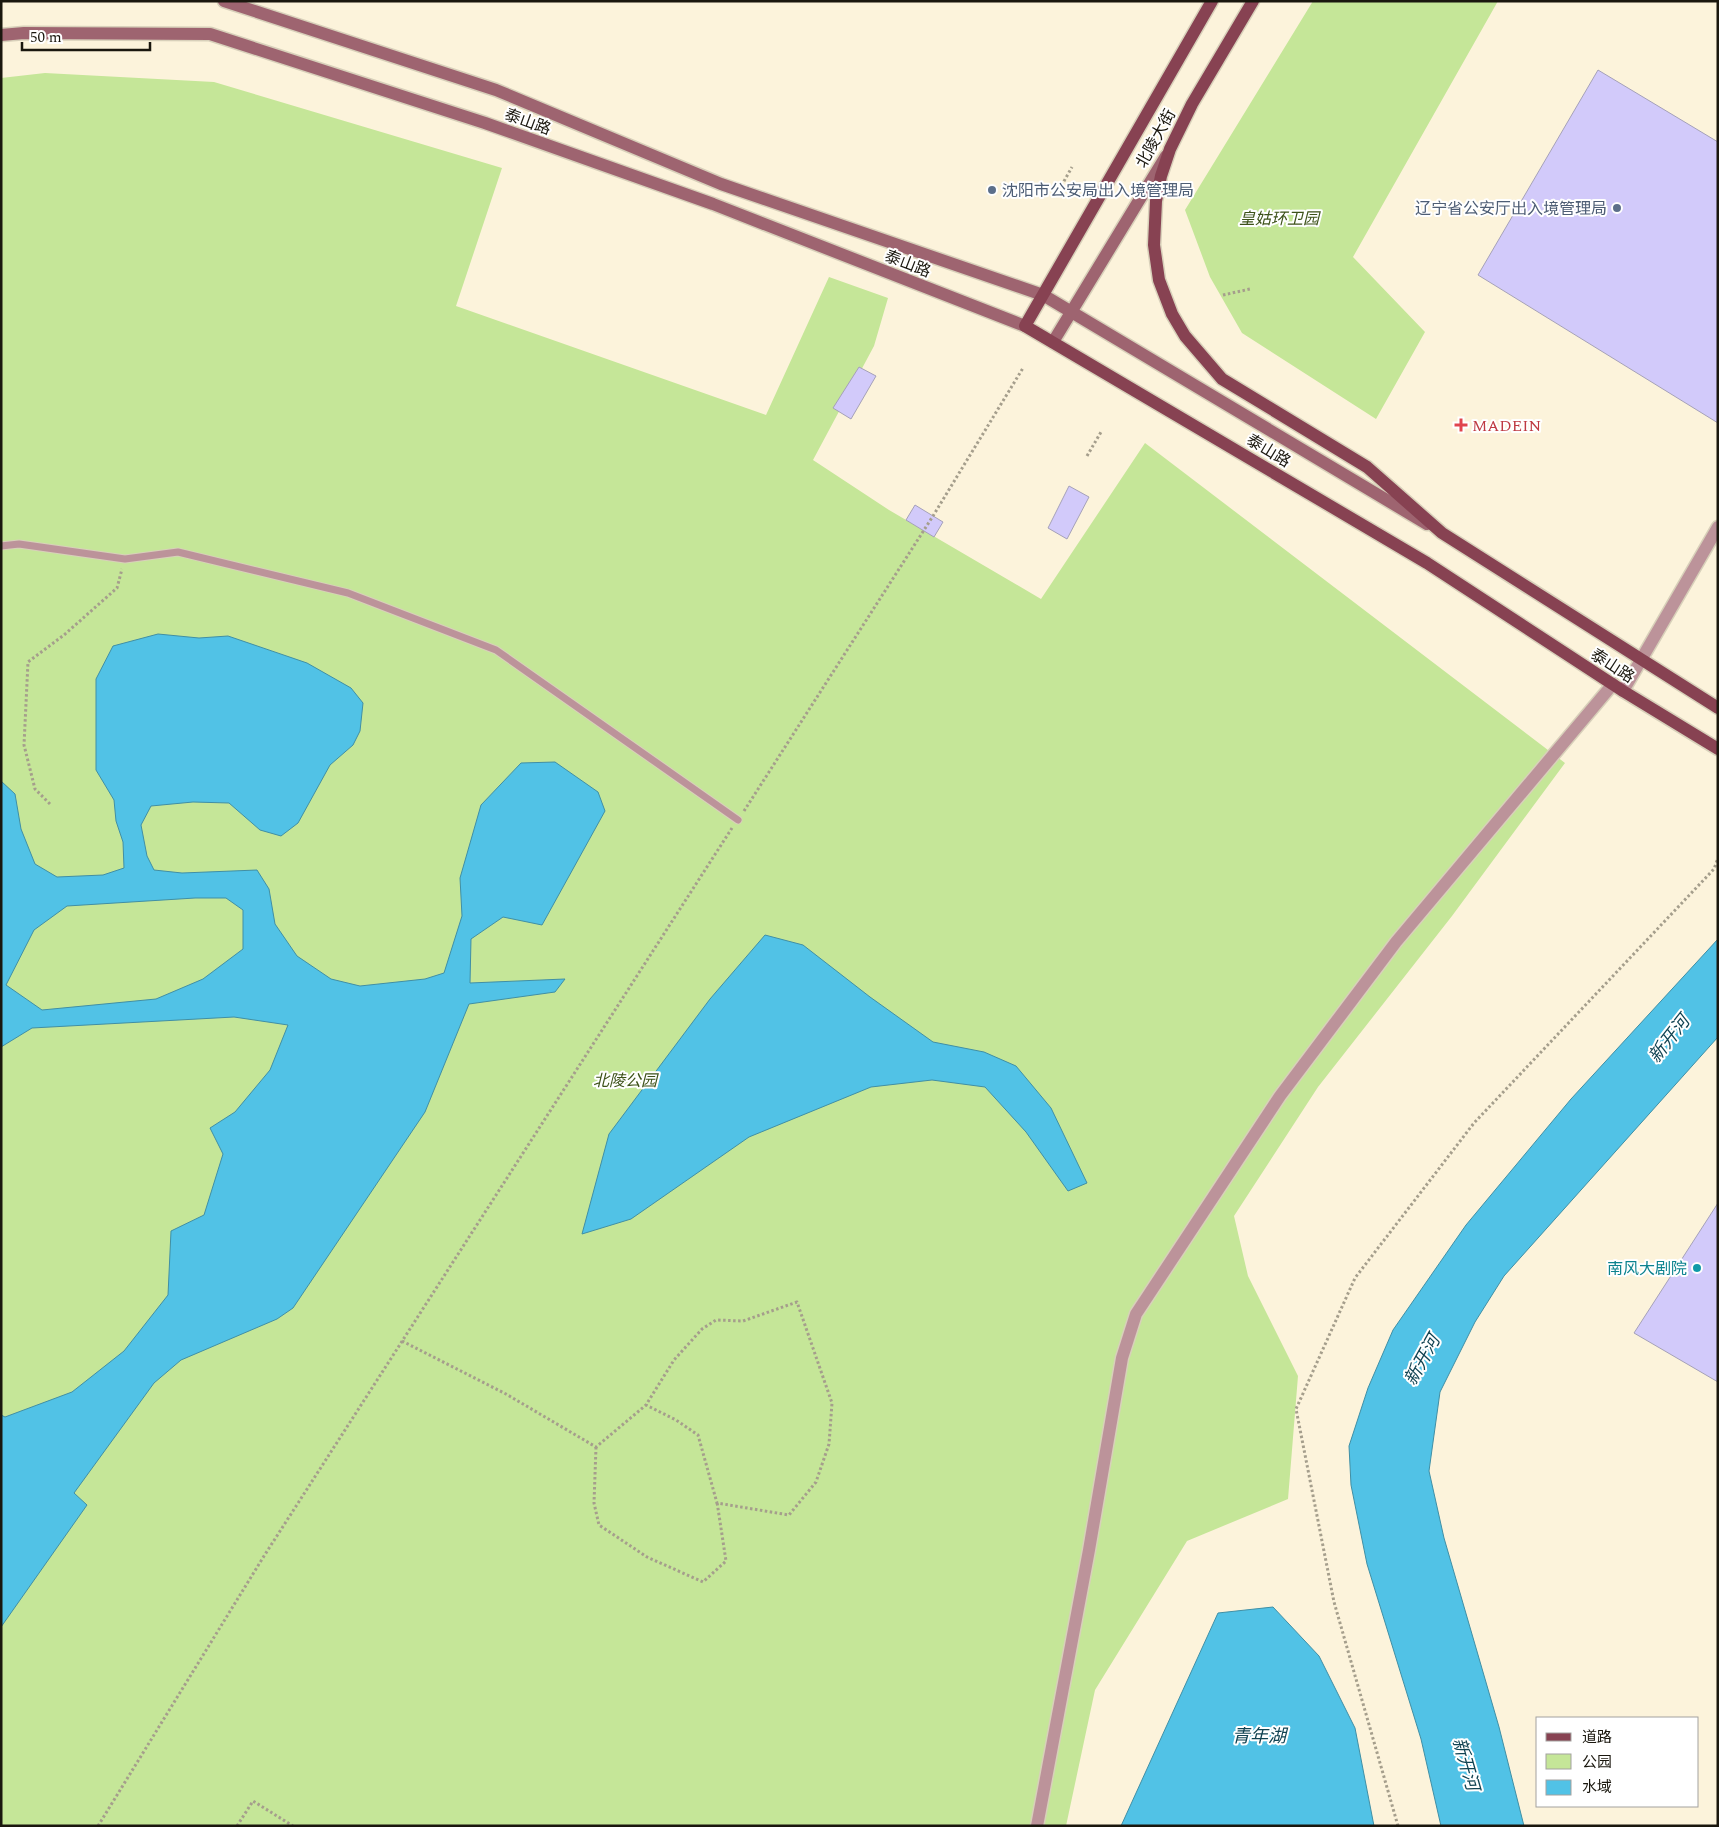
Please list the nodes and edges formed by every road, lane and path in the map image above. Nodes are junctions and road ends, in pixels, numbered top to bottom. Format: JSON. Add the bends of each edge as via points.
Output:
{"nodes":[{"id":1,"x":224,"y":1,"type":"edge"},
{"id":2,"x":1212,"y":1,"type":"edge"},
{"id":3,"x":1253,"y":1,"type":"edge"},
{"id":4,"x":1,"y":35,"type":"edge"},
{"id":5,"x":1170,"y":149,"type":"junction"},
{"id":6,"x":1072,"y":167,"type":"dead end"},
{"id":7,"x":1059,"y":190,"type":"dead end"},
{"id":8,"x":1250,"y":289,"type":"dead end"},
{"id":9,"x":1043,"y":295,"type":"junction"},
{"id":10,"x":1223,"y":295,"type":"dead end"},
{"id":11,"x":1072,"y":310,"type":"junction"},
{"id":12,"x":1025,"y":326,"type":"junction"},
{"id":13,"x":1053,"y":342,"type":"junction"},
{"id":14,"x":1023,"y":368,"type":"dead end"},
{"id":15,"x":1101,"y":432,"type":"dead end"},
{"id":16,"x":1086,"y":456,"type":"dead end"},
{"id":17,"x":1718,"y":527,"type":"edge"},
{"id":18,"x":1442,"y":534,"type":"junction"},
{"id":19,"x":1,"y":546,"type":"edge"},
{"id":20,"x":125,"y":559,"type":"junction"},
{"id":21,"x":1640,"y":660,"type":"junction"},
{"id":22,"x":1618,"y":687,"type":"junction"},
{"id":23,"x":1718,"y":708,"type":"edge"},
{"id":24,"x":1718,"y":749,"type":"edge"},
{"id":25,"x":50,"y":804,"type":"dead end"},
{"id":26,"x":738,"y":820,"type":"junction"},
{"id":27,"x":1718,"y":858,"type":"edge"},
{"id":28,"x":402,"y":1341,"type":"junction"},
{"id":29,"x":646,"y":1405,"type":"junction"},
{"id":30,"x":596,"y":1448,"type":"junction"},
{"id":31,"x":716,"y":1499,"type":"junction"},
{"id":32,"x":98,"y":1826,"type":"edge"},
{"id":33,"x":237,"y":1826,"type":"edge"},
{"id":34,"x":293,"y":1826,"type":"edge"},
{"id":35,"x":1037,"y":1826,"type":"edge"},
{"id":36,"x":1398,"y":1826,"type":"edge"}],
"edges":[{"from":1,"to":9,"type":"main road","name":"泰山路","via":[[496,90],[722,184]]},
{"from":2,"to":9,"type":"main road","name":"北陵大街"},
{"from":3,"to":5,"type":"main road","name":"北陵大街","via":[[1192,104]]},
{"from":4,"to":12,"type":"main road","name":"泰山路","via":[[210,34],[485,123],[713,204]]},
{"from":5,"to":11,"type":"main road","name":"北陵大街"},
{"from":5,"to":18,"type":"main road","via":[[1160,176],[1154,245],[1159,280],[1172,314],[1185,336],[1222,379],[1367,467]]},
{"from":6,"to":7,"type":"path"},
{"from":8,"to":10,"type":"path"},
{"from":9,"to":11,"type":"main road","name":"泰山路"},
{"from":9,"to":12,"type":"main road","name":"北陵大街"},
{"from":11,"to":13,"type":"main road","name":"北陵大街"},
{"from":11,"to":18,"type":"main road","name":"泰山路"},
{"from":12,"to":13,"type":"main road","name":"泰山路"},
{"from":13,"to":22,"type":"main road","name":"泰山路","via":[[1428,563]]},
{"from":14,"to":26,"type":"path","via":[[933,516]]},
{"from":15,"to":16,"type":"path"},
{"from":17,"to":21,"type":"street"},
{"from":18,"to":21,"type":"main road","name":"泰山路"},
{"from":19,"to":20,"type":"lane","via":[[19,544]]},
{"from":20,"to":25,"type":"path","via":[[117,588],[28,662],[24,745],[35,789]]},
{"from":20,"to":26,"type":"lane","via":[[178,552],[348,593],[496,650]]},
{"from":21,"to":22,"type":"street"},
{"from":21,"to":23,"type":"main road","name":"泰山路"},
{"from":22,"to":24,"type":"main road","name":"泰山路"},
{"from":22,"to":35,"type":"street","via":[[1384,958],[1280,1096],[1136,1314],[1122,1358]]},
{"from":26,"to":28,"type":"path"},
{"from":27,"to":36,"type":"path","via":[[1714,869],[1474,1123],[1355,1278],[1296,1409],[1334,1602]]},
{"from":28,"to":30,"type":"path","via":[[506,1394]]},
{"from":28,"to":32,"type":"path","via":[[269,1548]]},
{"from":29,"to":30,"type":"path"},
{"from":29,"to":31,"type":"path","via":[[698,1435]]},
{"from":29,"to":31,"type":"path","via":[[674,1360],[702,1329],[716,1320],[743,1321],[797,1302],[832,1403],[829,1444],[816,1482],[789,1516],[717,1503]]},
{"from":30,"to":31,"type":"path","via":[[594,1503],[599,1525],[647,1558],[703,1582],[726,1561]]},
{"from":33,"to":34,"type":"path","via":[[253,1801]]}]}
